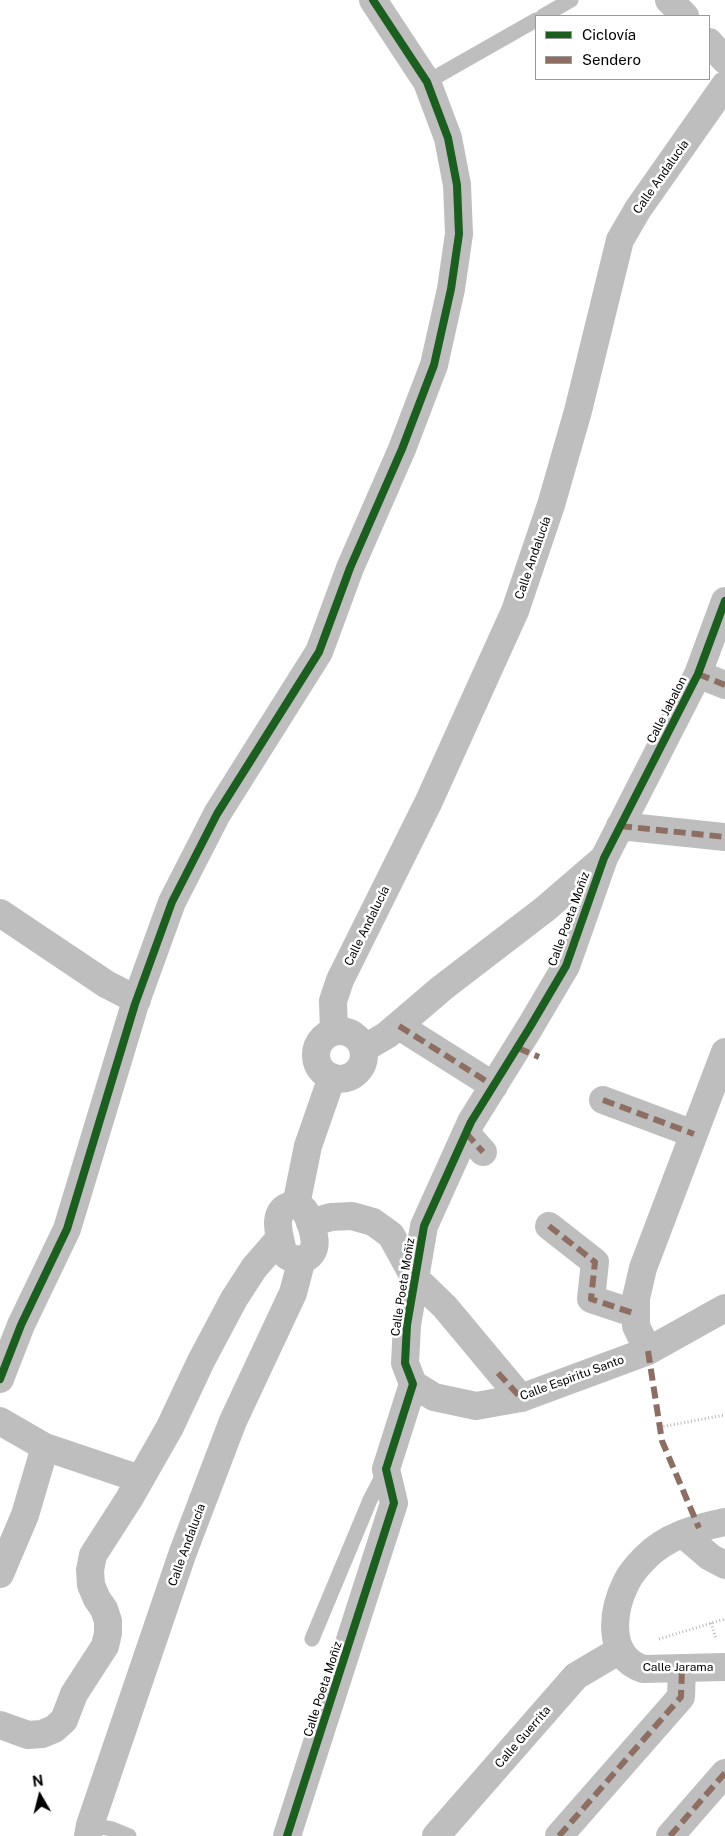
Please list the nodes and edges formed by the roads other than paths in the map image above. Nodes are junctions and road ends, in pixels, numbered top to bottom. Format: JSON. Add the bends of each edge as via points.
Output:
{"nodes":[{"id":1,"x":372,"y":0,"type":"edge"},
{"id":2,"x":571,"y":0,"type":"edge"},
{"id":3,"x":670,"y":0,"type":"edge"},
{"id":4,"x":545,"y":15,"type":"edge"},
{"id":5,"x":684,"y":15,"type":"edge"},
{"id":6,"x":535,"y":21,"type":"edge"},
{"id":7,"x":710,"y":43,"type":"edge"},
{"id":8,"x":725,"y":60,"type":"edge"},
{"id":9,"x":427,"y":82,"type":"junction"},
{"id":10,"x":725,"y":84,"type":"edge"},
{"id":11,"x":725,"y":602,"type":"edge"},
{"id":12,"x":698,"y":674,"type":"junction"},
{"id":13,"x":725,"y":685,"type":"edge"},
{"id":14,"x":620,"y":826,"type":"junction"},
{"id":15,"x":725,"y":837,"type":"edge"},
{"id":16,"x":604,"y":858,"type":"junction"},
{"id":17,"x":0,"y":914,"type":"edge"},
{"id":18,"x":137,"y":1000,"type":"junction"},
{"id":19,"x":399,"y":1026,"type":"junction"},
{"id":20,"x":334,"y":1032,"type":"junction"},
{"id":21,"x":364,"y":1049,"type":"junction"},
{"id":22,"x":725,"y":1052,"type":"edge"},
{"id":23,"x":332,"y":1077,"type":"junction"},
{"id":24,"x":494,"y":1086,"type":"junction"},
{"id":25,"x":603,"y":1100,"type":"dead end"},
{"id":26,"x":694,"y":1134,"type":"junction"},
{"id":27,"x":303,"y":1214,"type":"junction"},
{"id":28,"x":549,"y":1226,"type":"dead end"},
{"id":29,"x":280,"y":1238,"type":"junction"},
{"id":30,"x":302,"y":1259,"type":"junction"},
{"id":31,"x":414,"y":1277,"type":"junction"},
{"id":32,"x":725,"y":1308,"type":"edge"},
{"id":33,"x":636,"y":1314,"type":"junction"},
{"id":34,"x":648,"y":1351,"type":"junction"},
{"id":35,"x":0,"y":1379,"type":"edge"},
{"id":36,"x":413,"y":1384,"type":"junction"},
{"id":37,"x":520,"y":1398,"type":"junction"},
{"id":38,"x":0,"y":1421,"type":"edge"},
{"id":39,"x":45,"y":1447,"type":"junction"},
{"id":40,"x":386,"y":1469,"type":"junction"},
{"id":41,"x":140,"y":1479,"type":"junction"},
{"id":42,"x":725,"y":1522,"type":"edge"},
{"id":43,"x":683,"y":1534,"type":"junction"},
{"id":44,"x":725,"y":1565,"type":"edge"},
{"id":45,"x":0,"y":1574,"type":"edge"},
{"id":46,"x":312,"y":1639,"type":"dead end"},
{"id":47,"x":620,"y":1650,"type":"junction"},
{"id":48,"x":725,"y":1667,"type":"edge"},
{"id":49,"x":682,"y":1668,"type":"junction"},
{"id":50,"x":0,"y":1725,"type":"edge"},
{"id":51,"x":725,"y":1773,"type":"edge"},
{"id":52,"x":89,"y":1830,"type":"edge"},
{"id":53,"x":129,"y":1836,"type":"edge"},
{"id":54,"x":287,"y":1836,"type":"edge"},
{"id":55,"x":436,"y":1836,"type":"edge"},
{"id":56,"x":558,"y":1836,"type":"edge"},
{"id":57,"x":670,"y":1836,"type":"edge"}],
"edges":[{"from":1,"to":9,"type":"street"},
{"from":2,"to":4,"type":"lane"},
{"from":3,"to":5,"type":"street"},
{"from":6,"to":9,"type":"lane"},
{"from":7,"to":8,"type":"street"},
{"from":9,"to":18,"type":"street","via":[[448,138],[457,185],[459,234],[434,365],[319,652],[217,814],[172,902]]},
{"from":10,"to":20,"type":"street","name":"Calle Andalucía","via":[[620,240],[578,411],[516,611],[429,801],[340,980],[333,1001]]},
{"from":11,"to":12,"type":"street","name":"Calle Jabalon"},
{"from":12,"to":13,"type":"street"},
{"from":12,"to":14,"type":"street","name":"Calle Jabalon"},
{"from":14,"to":15,"type":"street"},
{"from":14,"to":16,"type":"street","name":"Calle Poeta Moñiz"},
{"from":16,"to":19,"type":"street"},
{"from":16,"to":24,"type":"street","name":"Calle Poeta Moñiz","via":[[566,966],[528,1052]]},
{"from":17,"to":18,"type":"street","via":[[106,984]]},
{"from":18,"to":35,"type":"street","via":[[67,1229]]},
{"from":19,"to":21,"type":"street"},
{"from":19,"to":24,"type":"street"},
{"from":20,"to":21,"type":"street","via":[[352,1034]]},
{"from":20,"to":23,"type":"street","via":[[320,1042],[317,1052],[321,1069]]},
{"from":21,"to":23,"type":"street","via":[[361,1067],[354,1074],[346,1078]]},
{"from":22,"to":26,"type":"street"},
{"from":23,"to":27,"type":"street","via":[[308,1146]]},
{"from":24,"to":31,"type":"street","name":"Calle Poeta Moñiz","via":[[471,1122],[474,1143],[424,1226]]},
{"from":25,"to":26,"type":"street"},
{"from":26,"to":33,"type":"street","via":[[643,1268]]},
{"from":27,"to":29,"type":"street","via":[[286,1207],[278,1215]]},
{"from":27,"to":30,"type":"street","via":[[315,1243],[307,1257]]},
{"from":27,"to":31,"type":"street","via":[[352,1216],[373,1222],[391,1235]]},
{"from":28,"to":33,"type":"street","via":[[595,1262],[591,1299]]},
{"from":29,"to":30,"type":"street","via":[[287,1256]]},
{"from":29,"to":41,"type":"street","via":[[254,1268],[234,1299],[170,1427]]},
{"from":30,"to":52,"type":"street","name":"Calle Andalucía","via":[[293,1293],[233,1421],[183,1552]]},
{"from":31,"to":36,"type":"street","name":"Calle Poeta Moñiz","via":[[405,1363]]},
{"from":31,"to":37,"type":"street","via":[[445,1307]]},
{"from":32,"to":34,"type":"street","name":"Calle Espiritu Santo"},
{"from":33,"to":34,"type":"street","via":[[636,1326]]},
{"from":34,"to":37,"type":"street","name":"Calle Espiritu Santo"},
{"from":36,"to":37,"type":"street","name":"Calle Espiritu Santo","via":[[434,1397],[476,1406]]},
{"from":36,"to":40,"type":"street"},
{"from":38,"to":39,"type":"street"},
{"from":39,"to":41,"type":"street"},
{"from":39,"to":45,"type":"street","via":[[25,1515]]},
{"from":40,"to":46,"type":"lane"},
{"from":40,"to":54,"type":"street","name":"Calle Poeta Moñiz","via":[[394,1503]]},
{"from":41,"to":50,"type":"street","via":[[93,1555],[91,1585],[104,1609],[108,1634],[105,1646],[74,1694],[64,1720],[42,1734],[28,1735]]},
{"from":42,"to":43,"type":"street"},
{"from":43,"to":44,"type":"street"},
{"from":43,"to":47,"type":"street","via":[[670,1539],[645,1558],[626,1582],[616,1623],[615,1640]]},
{"from":47,"to":49,"type":"street","name":"Calle Jarama","via":[[626,1660],[643,1669]]},
{"from":47,"to":55,"type":"street","name":"Calle Guerrita","via":[[576,1676]]},
{"from":48,"to":49,"type":"street","name":"Calle Jarama"},
{"from":49,"to":56,"type":"street","via":[[681,1697]]},
{"from":51,"to":57,"type":"street"},
{"from":52,"to":53,"type":"lane","via":[[112,1829]]}]}
